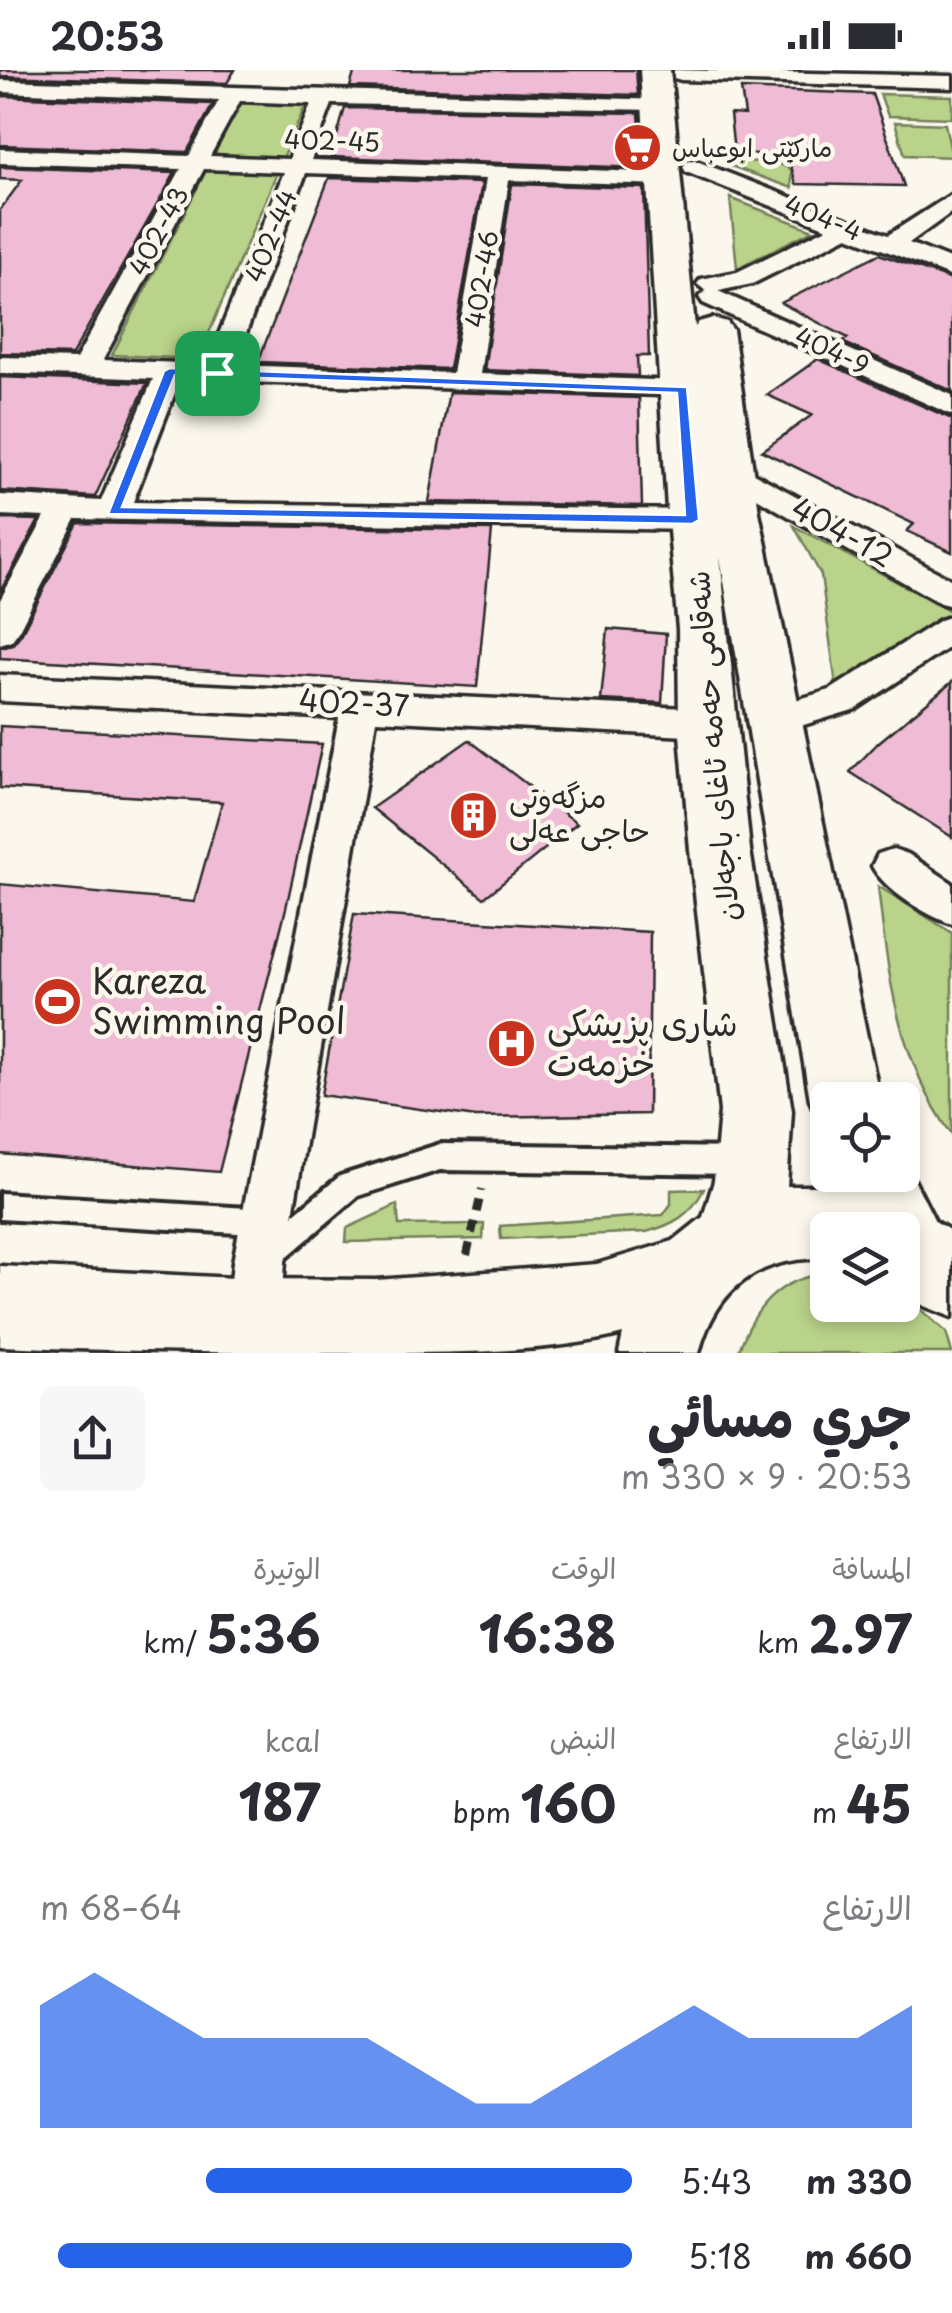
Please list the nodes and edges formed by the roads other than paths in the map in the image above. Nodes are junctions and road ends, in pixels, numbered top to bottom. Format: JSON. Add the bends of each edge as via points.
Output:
{"nodes":[{"id":1,"x":304,"y":70,"type":"edge"},
{"id":2,"x":668,"y":80,"type":"edge"},
{"id":3,"x":952,"y":82,"type":"edge"},
{"id":4,"x":0,"y":86,"type":"edge"},
{"id":5,"x":233,"y":94,"type":"junction"},
{"id":6,"x":291,"y":96,"type":"junction"},
{"id":7,"x":324,"y":98,"type":"junction"},
{"id":8,"x":12,"y":156,"type":"edge"},
{"id":9,"x":195,"y":164,"type":"junction"},
{"id":10,"x":298,"y":168,"type":"junction"},
{"id":11,"x":678,"y":172,"type":"junction"},
{"id":12,"x":498,"y":174,"type":"junction"},
{"id":13,"x":0,"y":187,"type":"edge"},
{"id":14,"x":952,"y":201,"type":"edge"},
{"id":15,"x":846,"y":228,"type":"junction"},
{"id":16,"x":890,"y":245,"type":"junction"},
{"id":17,"x":952,"y":269,"type":"edge"},
{"id":18,"x":711,"y":291,"type":"junction"},
{"id":19,"x":0,"y":364,"type":"edge"},
{"id":20,"x":85,"y":368,"type":"junction"},
{"id":21,"x":170,"y":371,"type":"junction"},
{"id":22,"x":217,"y":373,"type":"junction"},
{"id":23,"x":466,"y":383,"type":"junction"},
{"id":24,"x":682,"y":390,"type":"junction"},
{"id":25,"x":952,"y":406,"type":"edge"},
{"id":26,"x":731,"y":470,"type":"junction"},
{"id":27,"x":0,"y":504,"type":"edge"},
{"id":28,"x":66,"y":508,"type":"junction"},
{"id":29,"x":113,"y":511,"type":"junction"},
{"id":30,"x":692,"y":520,"type":"junction"},
{"id":31,"x":952,"y":595,"type":"edge"},
{"id":32,"x":952,"y":628,"type":"edge"},
{"id":33,"x":704,"y":629,"type":"junction"},
{"id":34,"x":756,"y":631,"type":"junction"},
{"id":35,"x":0,"y":632,"type":"edge"},
{"id":36,"x":0,"y":688,"type":"edge"},
{"id":37,"x":360,"y":704,"type":"junction"},
{"id":38,"x":774,"y":720,"type":"junction"},
{"id":39,"x":707,"y":723,"type":"junction"},
{"id":40,"x":893,"y":866,"type":"dead end"},
{"id":41,"x":952,"y":906,"type":"edge"},
{"id":42,"x":842,"y":1082,"type":"edge"},
{"id":43,"x":754,"y":1161,"type":"junction"},
{"id":44,"x":0,"y":1206,"type":"edge"},
{"id":45,"x":810,"y":1221,"type":"edge"},
{"id":46,"x":714,"y":1256,"type":"junction"},
{"id":47,"x":259,"y":1268,"type":"junction"},
{"id":48,"x":0,"y":1306,"type":"edge"},
{"id":49,"x":660,"y":1353,"type":"edge"}],
"edges":[{"from":1,"to":6,"type":"street"},
{"from":2,"to":3,"type":"street"},
{"from":2,"to":7,"type":"street"},
{"from":2,"to":11,"type":"main road","name":"شەقامی حەمە ئاغای باجەلان"},
{"from":4,"to":5,"type":"street"},
{"from":5,"to":6,"type":"street"},
{"from":5,"to":9,"type":"street","name":"402-43"},
{"from":6,"to":7,"type":"street"},
{"from":7,"to":10,"type":"street","name":"402-44"},
{"from":8,"to":9,"type":"street","name":"402-45"},
{"from":8,"to":13,"type":"street"},
{"from":9,"to":10,"type":"street","name":"402-45"},
{"from":9,"to":20,"type":"street","name":"402-43"},
{"from":10,"to":12,"type":"street","name":"402-45"},
{"from":10,"to":22,"type":"street","name":"402-44"},
{"from":11,"to":12,"type":"street","name":"402-45"},
{"from":11,"to":15,"type":"street","name":"404-4"},
{"from":11,"to":18,"type":"main road","name":"شەقامی حەمە ئاغای باجەلان"},
{"from":11,"to":24,"type":"main road","name":"شەقامی حەمە ئاغای باجەلان"},
{"from":12,"to":23,"type":"street","name":"402-46"},
{"from":14,"to":16,"type":"street"},
{"from":15,"to":16,"type":"street","name":"404-4"},
{"from":15,"to":18,"type":"street"},
{"from":16,"to":17,"type":"street","name":"404-4"},
{"from":18,"to":25,"type":"street","name":"404-9"},
{"from":18,"to":26,"type":"main road","name":"شەقامی حەمە ئاغای باجەلان"},
{"from":19,"to":20,"type":"street"},
{"from":20,"to":21,"type":"street"},
{"from":21,"to":22,"type":"street"},
{"from":21,"to":29,"type":"street"},
{"from":22,"to":23,"type":"street"},
{"from":23,"to":24,"type":"street"},
{"from":24,"to":30,"type":"main road","name":"شەقامی حەمە ئاغای باجەلان"},
{"from":26,"to":31,"type":"street","name":"404-12"},
{"from":26,"to":34,"type":"main road","name":"شەقامی حەمە ئاغای باجەلان"},
{"from":27,"to":28,"type":"street"},
{"from":28,"to":29,"type":"street"},
{"from":28,"to":35,"type":"street"},
{"from":29,"to":30,"type":"street"},
{"from":30,"to":33,"type":"main road","name":"شەقامی حەمە ئاغای باجەلان"},
{"from":32,"to":38,"type":"street","via":[[843,700]]},
{"from":33,"to":34,"type":"main road"},
{"from":33,"to":39,"type":"main road","name":"شەقامی حەمە ئاغای باجەلان"},
{"from":34,"to":38,"type":"main road","name":"شەقامی حەمە ئاغای باجەلان"},
{"from":36,"to":37,"type":"street","name":"402-37"},
{"from":37,"to":39,"type":"street","name":"402-37"},
{"from":37,"to":47,"type":"street"},
{"from":38,"to":42,"type":"main road","name":"شەقامی حەمە ئاغای باجەلان"},
{"from":39,"to":43,"type":"main road","name":"شەقامی حەمە ئاغای باجەلان","via":[[752,1075]]},
{"from":40,"to":41,"type":"street"},
{"from":43,"to":46,"type":"main road","name":"شەقامی حەمە ئاغای باجەلان"},
{"from":43,"to":47,"type":"lane","via":[[440,1157],[350,1185]]},
{"from":44,"to":47,"type":"lane"},
{"from":45,"to":46,"type":"main road","via":[[775,1224]]},
{"from":46,"to":47,"type":"main road","via":[[596,1304],[376,1320]]},
{"from":46,"to":49,"type":"main road","name":"شەقامی حەمە ئاغای باجەلان","via":[[669,1315]]},
{"from":47,"to":48,"type":"main road"}]}
